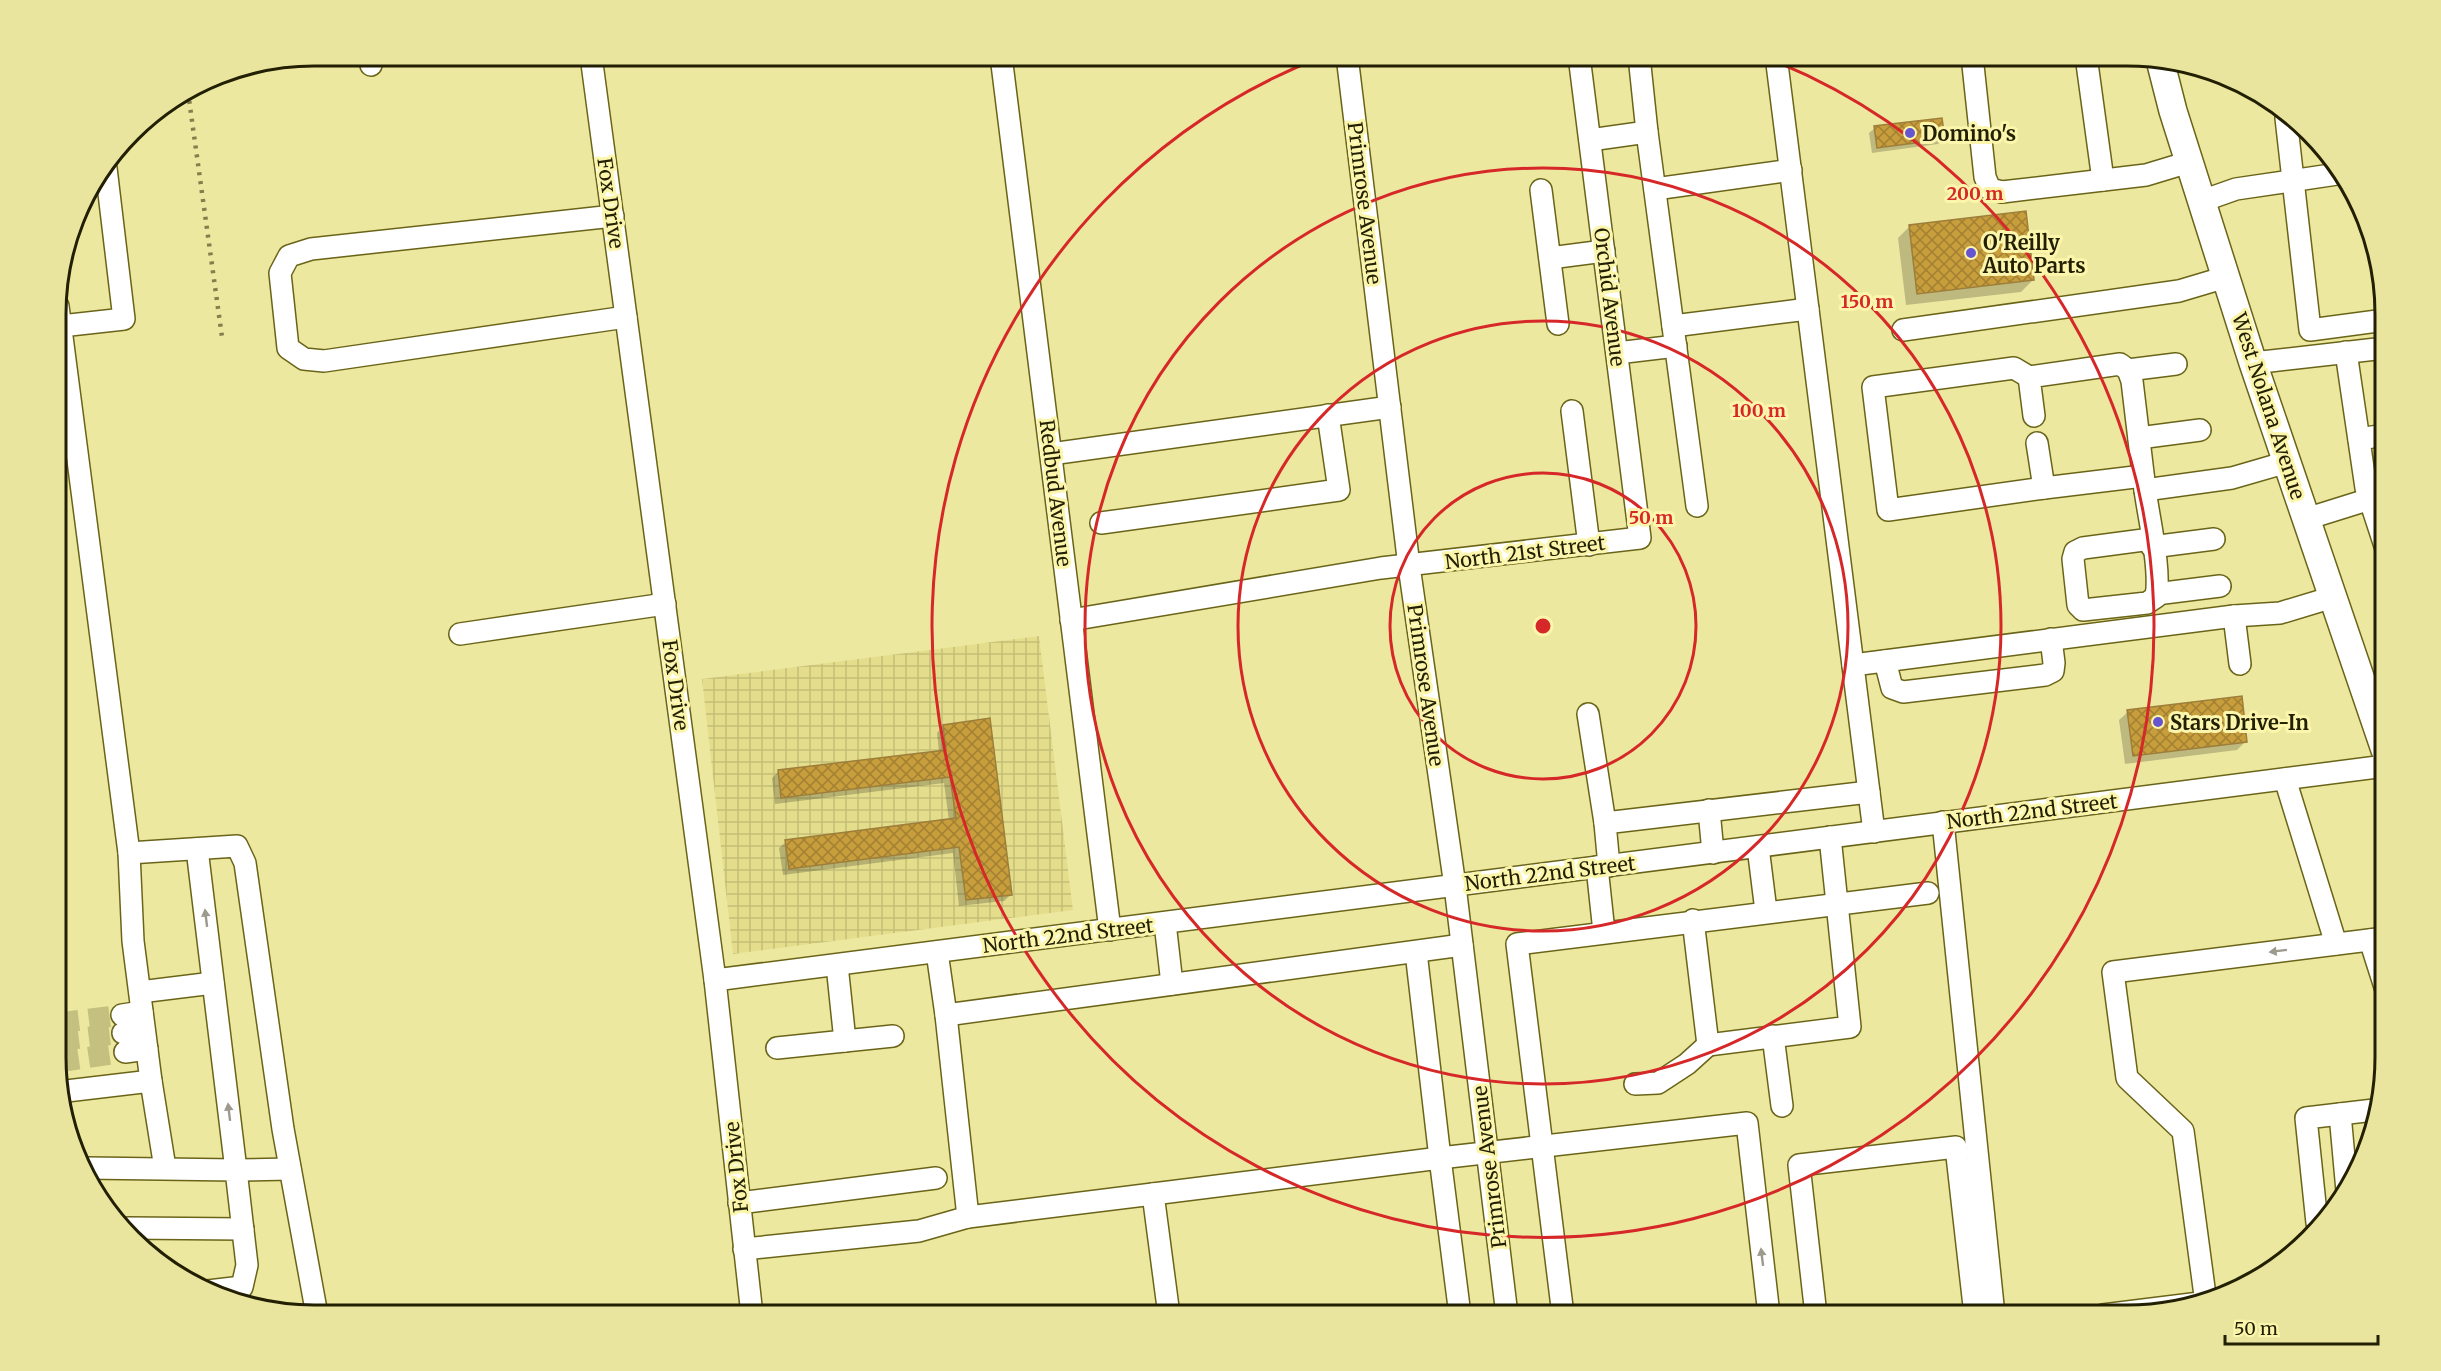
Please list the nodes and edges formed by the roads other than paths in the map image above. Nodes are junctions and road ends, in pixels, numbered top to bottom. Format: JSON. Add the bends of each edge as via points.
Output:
{"nodes":[{"id":1,"x":592,"y":66,"type":"edge"},
{"id":2,"x":1002,"y":66,"type":"edge"},
{"id":3,"x":1348,"y":66,"type":"edge"},
{"id":4,"x":1580,"y":66,"type":"edge"},
{"id":5,"x":1640,"y":66,"type":"edge"},
{"id":6,"x":1777,"y":66,"type":"edge"},
{"id":7,"x":1973,"y":66,"type":"edge"},
{"id":8,"x":2087,"y":66,"type":"edge"},
{"id":9,"x":2162,"y":68,"type":"edge"},
{"id":10,"x":2287,"y":124,"type":"edge"},
{"id":11,"x":1647,"y":132,"type":"junction"},
{"id":12,"x":1590,"y":140,"type":"junction"},
{"id":13,"x":2189,"y":162,"type":"junction"},
{"id":14,"x":1791,"y":170,"type":"junction"},
{"id":15,"x":2333,"y":175,"type":"edge"},
{"id":16,"x":107,"y":177,"type":"edge"},
{"id":17,"x":2103,"y":180,"type":"junction"},
{"id":18,"x":2293,"y":180,"type":"junction"},
{"id":19,"x":1655,"y":189,"type":"junction"},
{"id":20,"x":1541,"y":190,"type":"dead end"},
{"id":21,"x":2202,"y":201,"type":"junction"},
{"id":22,"x":613,"y":216,"type":"junction"},
{"id":23,"x":1604,"y":251,"type":"junction"},
{"id":24,"x":1550,"y":258,"type":"junction"},
{"id":25,"x":2226,"y":277,"type":"junction"},
{"id":26,"x":1808,"y":309,"type":"junction"},
{"id":27,"x":66,"y":316,"type":"edge"},
{"id":28,"x":626,"y":317,"type":"junction"},
{"id":29,"x":2375,"y":321,"type":"edge"},
{"id":30,"x":1558,"y":324,"type":"dead end"},
{"id":31,"x":1904,"y":330,"type":"dead end"},
{"id":32,"x":1675,"y":336,"type":"junction"},
{"id":33,"x":2375,"y":349,"type":"edge"},
{"id":34,"x":1617,"y":352,"type":"junction"},
{"id":35,"x":2346,"y":352,"type":"junction"},
{"id":36,"x":2253,"y":363,"type":"junction"},
{"id":37,"x":2176,"y":364,"type":"dead end"},
{"id":38,"x":66,"y":370,"type":"edge"},
{"id":39,"x":2128,"y":370,"type":"junction"},
{"id":40,"x":2029,"y":377,"type":"junction"},
{"id":41,"x":1390,"y":407,"type":"junction"},
{"id":42,"x":1572,"y":411,"type":"dead end"},
{"id":43,"x":1328,"y":415,"type":"junction"},
{"id":44,"x":2034,"y":416,"type":"dead end"},
{"id":45,"x":2200,"y":430,"type":"dead end"},
{"id":46,"x":2375,"y":437,"type":"edge"},
{"id":47,"x":2139,"y":438,"type":"junction"},
{"id":48,"x":2359,"y":439,"type":"junction"},
{"id":49,"x":2037,"y":443,"type":"dead end"},
{"id":50,"x":1051,"y":454,"type":"junction"},
{"id":51,"x":2287,"y":462,"type":"junction"},
{"id":52,"x":2144,"y":483,"type":"junction"},
{"id":53,"x":2044,"y":489,"type":"junction"},
{"id":54,"x":2375,"y":491,"type":"edge"},
{"id":55,"x":2375,"y":499,"type":"edge"},
{"id":56,"x":1697,"y":506,"type":"dead end"},
{"id":57,"x":2306,"y":519,"type":"junction"},
{"id":58,"x":1101,"y":523,"type":"dead end"},
{"id":59,"x":1640,"y":538,"type":"joint"},
{"id":60,"x":2214,"y":539,"type":"dead end"},
{"id":61,"x":2152,"y":543,"type":"junction"},
{"id":62,"x":1589,"y":545,"type":"junction"},
{"id":63,"x":1409,"y":566,"type":"junction"},
{"id":64,"x":2220,"y":586,"type":"dead end"},
{"id":65,"x":2156,"y":594,"type":"junction"},
{"id":66,"x":2333,"y":597,"type":"junction"},
{"id":67,"x":665,"y":604,"type":"junction"},
{"id":68,"x":2234,"y":616,"type":"junction"},
{"id":69,"x":1071,"y":620,"type":"junction"},
{"id":70,"x":460,"y":634,"type":"dead end"},
{"id":71,"x":2051,"y":639,"type":"junction"},
{"id":72,"x":1995,"y":647,"type":"junction"},
{"id":73,"x":1941,"y":654,"type":"junction"},
{"id":74,"x":1885,"y":661,"type":"junction"},
{"id":75,"x":2240,"y":664,"type":"dead end"},
{"id":76,"x":1853,"y":665,"type":"junction"},
{"id":77,"x":2000,"y":681,"type":"junction"},
{"id":78,"x":1945,"y":687,"type":"junction"},
{"id":79,"x":1588,"y":714,"type":"dead end"},
{"id":80,"x":2375,"y":721,"type":"edge"},
{"id":81,"x":2375,"y":767,"type":"edge"},
{"id":82,"x":2285,"y":779,"type":"junction"},
{"id":83,"x":1869,"y":792,"type":"junction"},
{"id":84,"x":1709,"y":810,"type":"junction"},
{"id":85,"x":1943,"y":822,"type":"junction"},
{"id":86,"x":1605,"y":823,"type":"junction"},
{"id":87,"x":1874,"y":832,"type":"junction"},
{"id":88,"x":1830,"y":837,"type":"junction"},
{"id":89,"x":1758,"y":847,"type":"junction"},
{"id":90,"x":197,"y":849,"type":"junction"},
{"id":91,"x":1713,"y":852,"type":"junction"},
{"id":92,"x":129,"y":854,"type":"junction"},
{"id":93,"x":1603,"y":866,"type":"junction"},
{"id":94,"x":1455,"y":886,"type":"junction"},
{"id":95,"x":1928,"y":893,"type":"dead end"},
{"id":96,"x":1838,"y":902,"type":"junction"},
{"id":97,"x":1766,"y":911,"type":"junction"},
{"id":98,"x":1694,"y":920,"type":"junction"},
{"id":99,"x":1165,"y":923,"type":"junction"},
{"id":100,"x":1110,"y":930,"type":"junction"},
{"id":101,"x":1604,"y":932,"type":"junction"},
{"id":102,"x":2375,"y":939,"type":"edge"},
{"id":103,"x":2336,"y":944,"type":"junction"},
{"id":104,"x":1462,"y":945,"type":"junction"},
{"id":105,"x":938,"y":952,"type":"junction"},
{"id":106,"x":1416,"y":952,"type":"junction"},
{"id":107,"x":837,"y":965,"type":"junction"},
{"id":108,"x":715,"y":980,"type":"junction"},
{"id":109,"x":213,"y":983,"type":"junction"},
{"id":110,"x":1172,"y":984,"type":"junction"},
{"id":111,"x":946,"y":1015,"type":"junction"},
{"id":112,"x":135,"y":1026,"type":"junction"},
{"id":113,"x":893,"y":1036,"type":"dead end"},
{"id":114,"x":1773,"y":1036,"type":"junction"},
{"id":115,"x":845,"y":1041,"type":"junction"},
{"id":116,"x":1708,"y":1045,"type":"junction"},
{"id":117,"x":777,"y":1048,"type":"dead end"},
{"id":118,"x":151,"y":1081,"type":"junction"},
{"id":119,"x":1635,"y":1084,"type":"dead end"},
{"id":120,"x":68,"y":1091,"type":"edge"},
{"id":121,"x":1782,"y":1106,"type":"dead end"},
{"id":122,"x":2369,"y":1111,"type":"edge"},
{"id":123,"x":2340,"y":1114,"type":"junction"},
{"id":124,"x":1542,"y":1145,"type":"junction"},
{"id":125,"x":1487,"y":1151,"type":"junction"},
{"id":126,"x":1440,"y":1158,"type":"junction"},
{"id":127,"x":92,"y":1168,"type":"edge"},
{"id":128,"x":165,"y":1168,"type":"junction"},
{"id":129,"x":290,"y":1169,"type":"junction"},
{"id":130,"x":236,"y":1170,"type":"junction"},
{"id":131,"x":2346,"y":1174,"type":"edge"},
{"id":132,"x":936,"y":1178,"type":"dead end"},
{"id":133,"x":1153,"y":1194,"type":"junction"},
{"id":134,"x":740,"y":1203,"type":"junction"},
{"id":135,"x":968,"y":1217,"type":"junction"},
{"id":136,"x":2316,"y":1218,"type":"edge"},
{"id":137,"x":135,"y":1228,"type":"edge"},
{"id":138,"x":243,"y":1229,"type":"junction"},
{"id":139,"x":744,"y":1249,"type":"junction"},
{"id":140,"x":226,"y":1289,"type":"edge"},
{"id":141,"x":2205,"y":1293,"type":"edge"},
{"id":142,"x":315,"y":1305,"type":"edge"},
{"id":143,"x":751,"y":1305,"type":"edge"},
{"id":144,"x":1168,"y":1305,"type":"edge"},
{"id":145,"x":1459,"y":1305,"type":"edge"},
{"id":146,"x":1506,"y":1305,"type":"edge"},
{"id":147,"x":1562,"y":1305,"type":"edge"},
{"id":148,"x":1768,"y":1305,"type":"edge"},
{"id":149,"x":1815,"y":1305,"type":"edge"},
{"id":150,"x":1974,"y":1305,"type":"edge"},
{"id":151,"x":1993,"y":1305,"type":"edge"}],
"edges":[{"from":1,"to":22,"type":"street","name":"Fox Drive"},
{"from":2,"to":50,"type":"street","name":"Redbud Avenue"},
{"from":3,"to":41,"type":"street","name":"Primrose Avenue"},
{"from":4,"to":12,"type":"street","name":"Orchid Avenue"},
{"from":5,"to":11,"type":"street"},
{"from":6,"to":14,"type":"street"},
{"from":7,"to":17,"type":"street","via":[[1985,177],[1990,189],[2002,192]]},
{"from":8,"to":17,"type":"street"},
{"from":9,"to":13,"type":"main road","name":"West Nolana Avenue"},
{"from":10,"to":18,"type":"street"},
{"from":11,"to":12,"type":"street"},
{"from":11,"to":19,"type":"street"},
{"from":12,"to":23,"type":"street","name":"Orchid Avenue"},
{"from":13,"to":17,"type":"street","via":[[2146,176]]},
{"from":13,"to":21,"type":"main road","name":"West Nolana Avenue"},
{"from":14,"to":19,"type":"street"},
{"from":14,"to":26,"type":"street"},
{"from":15,"to":18,"type":"street"},
{"from":16,"to":27,"type":"street","via":[[124,319]]},
{"from":18,"to":21,"type":"street","via":[[2236,189]]},
{"from":18,"to":29,"type":"street","via":[[2310,330]]},
{"from":19,"to":32,"type":"street"},
{"from":20,"to":24,"type":"street"},
{"from":21,"to":25,"type":"main road","name":"West Nolana Avenue"},
{"from":22,"to":28,"type":"street","name":"Fox Drive"},
{"from":22,"to":28,"type":"street","via":[[310,249],[289,256],[280,273],[288,348],[304,359],[324,361]]},
{"from":23,"to":24,"type":"street"},
{"from":23,"to":34,"type":"street","name":"Orchid Avenue"},
{"from":24,"to":30,"type":"street"},
{"from":25,"to":31,"type":"street","via":[[2179,291]]},
{"from":25,"to":36,"type":"main road","name":"West Nolana Avenue"},
{"from":26,"to":32,"type":"street"},
{"from":26,"to":76,"type":"street"},
{"from":28,"to":67,"type":"street","name":"Fox Drive"},
{"from":32,"to":34,"type":"street"},
{"from":32,"to":56,"type":"street"},
{"from":33,"to":35,"type":"street"},
{"from":34,"to":59,"type":"street","name":"Orchid Avenue"},
{"from":35,"to":36,"type":"street"},
{"from":35,"to":48,"type":"street"},
{"from":36,"to":51,"type":"main road","name":"West Nolana Avenue"},
{"from":37,"to":39,"type":"street"},
{"from":38,"to":92,"type":"street"},
{"from":39,"to":40,"type":"street","via":[[2120,364]]},
{"from":39,"to":47,"type":"street"},
{"from":40,"to":44,"type":"street"},
{"from":40,"to":53,"type":"street","via":[[2014,368],[1873,387],[1888,510]]},
{"from":41,"to":43,"type":"street"},
{"from":41,"to":63,"type":"street","name":"Primrose Avenue"},
{"from":42,"to":62,"type":"street"},
{"from":43,"to":50,"type":"street"},
{"from":43,"to":58,"type":"street","via":[[1339,490]]},
{"from":45,"to":47,"type":"street"},
{"from":46,"to":48,"type":"street"},
{"from":47,"to":52,"type":"street"},
{"from":48,"to":54,"type":"street"},
{"from":49,"to":53,"type":"street"},
{"from":50,"to":69,"type":"street","name":"Redbud Avenue"},
{"from":51,"to":52,"type":"street","via":[[2232,478]]},
{"from":51,"to":57,"type":"main road","name":"West Nolana Avenue"},
{"from":52,"to":53,"type":"street"},
{"from":52,"to":61,"type":"street"},
{"from":55,"to":57,"type":"street"},
{"from":57,"to":66,"type":"main road","name":"West Nolana Avenue"},
{"from":59,"to":62,"type":"street","name":"North 21st Street"},
{"from":60,"to":61,"type":"street"},
{"from":61,"to":65,"type":"street"},
{"from":61,"to":65,"type":"street","via":[[2083,548],[2075,552],[2073,559],[2078,605],[2083,610],[2147,603]]},
{"from":62,"to":63,"type":"street","name":"North 21st Street"},
{"from":63,"to":69,"type":"street","name":"North 21st Street"},
{"from":63,"to":94,"type":"street","name":"Primrose Avenue"},
{"from":64,"to":65,"type":"street"},
{"from":66,"to":68,"type":"street","via":[[2280,614]]},
{"from":66,"to":80,"type":"main road","name":"West Nolana Avenue"},
{"from":67,"to":70,"type":"street"},
{"from":67,"to":108,"type":"street","name":"Fox Drive"},
{"from":68,"to":71,"type":"street"},
{"from":68,"to":75,"type":"street"},
{"from":69,"to":100,"type":"street","name":"Redbud Avenue"},
{"from":71,"to":72,"type":"street"},
{"from":71,"to":77,"type":"street","via":[[2052,671]]},
{"from":72,"to":73,"type":"street"},
{"from":72,"to":77,"type":"street"},
{"from":73,"to":74,"type":"street"},
{"from":73,"to":78,"type":"street"},
{"from":74,"to":76,"type":"street"},
{"from":74,"to":78,"type":"street","via":[[1892,688],[1903,692]]},
{"from":76,"to":83,"type":"street"},
{"from":77,"to":78,"type":"street"},
{"from":79,"to":86,"type":"street"},
{"from":81,"to":82,"type":"street","name":"North 22nd Street"},
{"from":82,"to":85,"type":"street","name":"North 22nd Street"},
{"from":82,"to":103,"type":"street"},
{"from":83,"to":84,"type":"street"},
{"from":83,"to":87,"type":"street"},
{"from":84,"to":86,"type":"street"},
{"from":84,"to":91,"type":"street"},
{"from":85,"to":87,"type":"street","name":"North 22nd Street"},
{"from":85,"to":151,"type":"street"},
{"from":86,"to":93,"type":"street"},
{"from":87,"to":88,"type":"street","name":"North 22nd Street"},
{"from":88,"to":89,"type":"street","name":"North 22nd Street"},
{"from":88,"to":96,"type":"street"},
{"from":89,"to":91,"type":"street","name":"North 22nd Street"},
{"from":89,"to":97,"type":"street"},
{"from":90,"to":92,"type":"street"},
{"from":109,"to":90,"type":"street","one_way":true},
{"from":90,"to":129,"type":"street","via":[[237,846],[245,863]]},
{"from":91,"to":93,"type":"street","name":"North 22nd Street"},
{"from":92,"to":112,"type":"street"},
{"from":93,"to":94,"type":"street","name":"North 22nd Street"},
{"from":93,"to":101,"type":"street"},
{"from":94,"to":99,"type":"street","name":"North 22nd Street"},
{"from":94,"to":104,"type":"street","name":"Primrose Avenue"},
{"from":95,"to":96,"type":"street"},
{"from":96,"to":97,"type":"street"},
{"from":96,"to":114,"type":"street","via":[[1850,1028]]},
{"from":97,"to":98,"type":"street"},
{"from":98,"to":101,"type":"street"},
{"from":98,"to":116,"type":"street"},
{"from":99,"to":100,"type":"street","name":"North 22nd Street"},
{"from":99,"to":110,"type":"street"},
{"from":100,"to":105,"type":"street","name":"North 22nd Street"},
{"from":101,"to":124,"type":"street","via":[[1517,944]]},
{"from":102,"to":103,"type":"street"},
{"from":103,"to":141,"type":"street","one_way":true,"via":[[2113,972],[2127,1078],[2183,1131]]},
{"from":104,"to":106,"type":"street"},
{"from":104,"to":125,"type":"street","name":"Primrose Avenue"},
{"from":105,"to":107,"type":"street","name":"North 22nd Street"},
{"from":105,"to":111,"type":"street"},
{"from":106,"to":110,"type":"street"},
{"from":106,"to":126,"type":"street"},
{"from":107,"to":108,"type":"street","name":"North 22nd Street"},
{"from":107,"to":115,"type":"street"},
{"from":108,"to":134,"type":"street","name":"Fox Drive"},
{"from":109,"to":112,"type":"street"},
{"from":130,"to":109,"type":"street","one_way":true},
{"from":110,"to":111,"type":"street"},
{"from":111,"to":135,"type":"street"},
{"from":112,"to":118,"type":"street"},
{"from":113,"to":115,"type":"street"},
{"from":114,"to":116,"type":"street"},
{"from":114,"to":121,"type":"street"},
{"from":115,"to":117,"type":"street"},
{"from":116,"to":119,"type":"street","via":[[1658,1083]]},
{"from":118,"to":120,"type":"street"},
{"from":118,"to":128,"type":"street"},
{"from":122,"to":123,"type":"street"},
{"from":123,"to":131,"type":"street"},
{"from":123,"to":136,"type":"street","via":[[2306,1118]]},
{"from":124,"to":125,"type":"street"},
{"from":124,"to":147,"type":"street"},
{"from":148,"to":124,"type":"street","one_way":true,"via":[[1747,1122]]},
{"from":125,"to":126,"type":"street"},
{"from":125,"to":146,"type":"street","name":"Primrose Avenue"},
{"from":126,"to":133,"type":"street"},
{"from":126,"to":145,"type":"street"},
{"from":127,"to":128,"type":"street"},
{"from":128,"to":130,"type":"street"},
{"from":129,"to":130,"type":"street"},
{"from":129,"to":142,"type":"street"},
{"from":130,"to":138,"type":"street"},
{"from":132,"to":134,"type":"street"},
{"from":133,"to":135,"type":"street"},
{"from":133,"to":144,"type":"street"},
{"from":134,"to":139,"type":"street","name":"Fox Drive"},
{"from":135,"to":139,"type":"street","via":[[919,1231]]},
{"from":137,"to":138,"type":"street"},
{"from":138,"to":140,"type":"street","via":[[247,1264],[242,1287]]},
{"from":139,"to":143,"type":"street","name":"Fox Drive"},
{"from":149,"to":150,"type":"street","via":[[1799,1165],[1956,1147]]}]}
